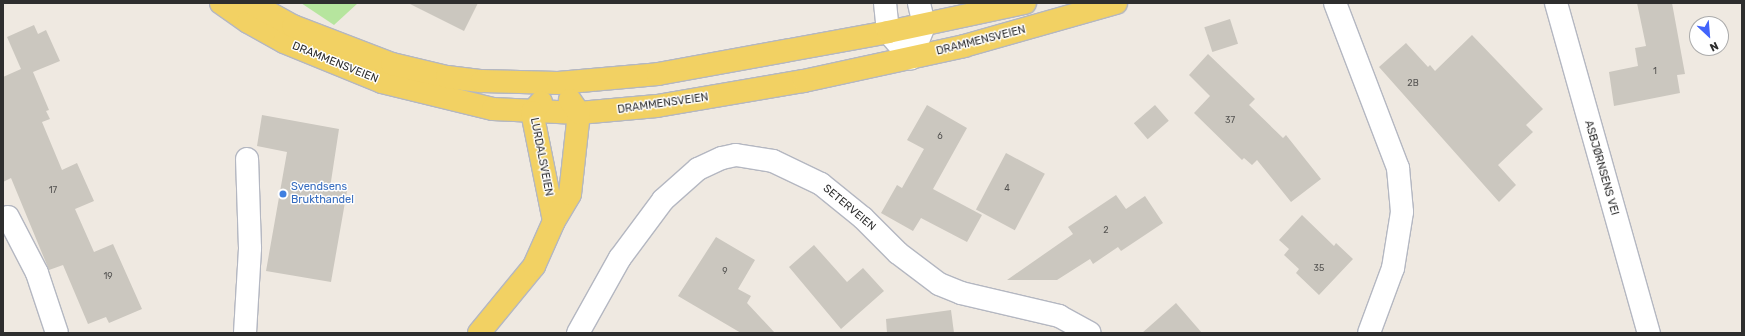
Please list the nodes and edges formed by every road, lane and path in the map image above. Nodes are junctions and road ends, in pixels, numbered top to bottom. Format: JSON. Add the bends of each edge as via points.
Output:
{"nodes":[{"id":1,"x":221,"y":3,"type":"edge"},
{"id":2,"x":251,"y":3,"type":"edge"},
{"id":3,"x":885,"y":3,"type":"edge"},
{"id":4,"x":919,"y":3,"type":"edge"},
{"id":5,"x":1116,"y":3,"type":"edge"},
{"id":6,"x":1335,"y":3,"type":"edge"},
{"id":7,"x":1556,"y":3,"type":"edge"},
{"id":8,"x":1018,"y":4,"type":"edge"},
{"id":9,"x":924,"y":25,"type":"junction"},
{"id":10,"x":1020,"y":31,"type":"junction"},
{"id":11,"x":888,"y":32,"type":"junction"},
{"id":12,"x":911,"y":58,"type":"junction"},
{"id":13,"x":558,"y":83,"type":"junction"},
{"id":14,"x":532,"y":112,"type":"junction"},
{"id":15,"x":579,"y":113,"type":"junction"},
{"id":16,"x":247,"y":159,"type":"dead end"},
{"id":17,"x":8,"y":217,"type":"dead end"},
{"id":18,"x":554,"y":221,"type":"junction"},
{"id":19,"x":57,"y":333,"type":"edge"},
{"id":20,"x":244,"y":333,"type":"edge"},
{"id":21,"x":479,"y":333,"type":"edge"},
{"id":22,"x":578,"y":333,"type":"edge"},
{"id":23,"x":1090,"y":333,"type":"edge"},
{"id":24,"x":1369,"y":333,"type":"edge"},
{"id":25,"x":1649,"y":333,"type":"edge"}],
"edges":[{"from":1,"to":14,"type":"main road","name":"DRAMMENSVEIEN","via":[[284,42],[382,82],[493,109]]},
{"from":2,"to":13,"type":"main road","name":"DRAMMENSVEIEN","via":[[294,26],[392,64],[468,79]]},
{"from":3,"to":11,"type":"street"},
{"from":4,"to":9,"type":"street"},
{"from":5,"to":10,"type":"main road","name":"DRAMMENSVEIEN"},
{"from":6,"to":24,"type":"street","via":[[1398,168],[1402,212],[1393,268]]},
{"from":7,"to":25,"type":"street","name":"ASBJØRNSENS VEI"},
{"from":8,"to":9,"type":"main road","name":"DRAMMENSVEIEN"},
{"from":8,"to":10,"type":"street"},
{"from":9,"to":11,"type":"main road","name":"DRAMMENSVEIEN"},
{"from":9,"to":12,"type":"street"},
{"from":10,"to":12,"type":"main road","name":"DRAMMENSVEIEN"},
{"from":11,"to":12,"type":"street"},
{"from":11,"to":13,"type":"main road","name":"DRAMMENSVEIEN","via":[[658,74]]},
{"from":12,"to":15,"type":"main road","name":"DRAMMENSVEIEN","via":[[696,100],[627,110]]},
{"from":13,"to":14,"type":"main road","name":"LURDALSVEIEN"},
{"from":13,"to":15,"type":"main road"},
{"from":14,"to":15,"type":"main road","name":"DRAMMENSVEIEN"},
{"from":14,"to":18,"type":"main road","name":"LURDALSVEIEN"},
{"from":15,"to":18,"type":"main road","name":"LURDALSVEIEN","via":[[570,194]]},
{"from":16,"to":20,"type":"street","via":[[250,248]]},
{"from":17,"to":19,"type":"street","via":[[37,273]]},
{"from":18,"to":21,"type":"main road","name":"LURDALSVEIEN","via":[[534,266]]},
{"from":22,"to":23,"type":"street","name":"SETERVEIEN","via":[[620,258],[663,200],[698,169],[711,162],[736,155],[773,161],[821,184],[864,218],[898,253],[939,284],[961,293],[1059,316]]}]}
